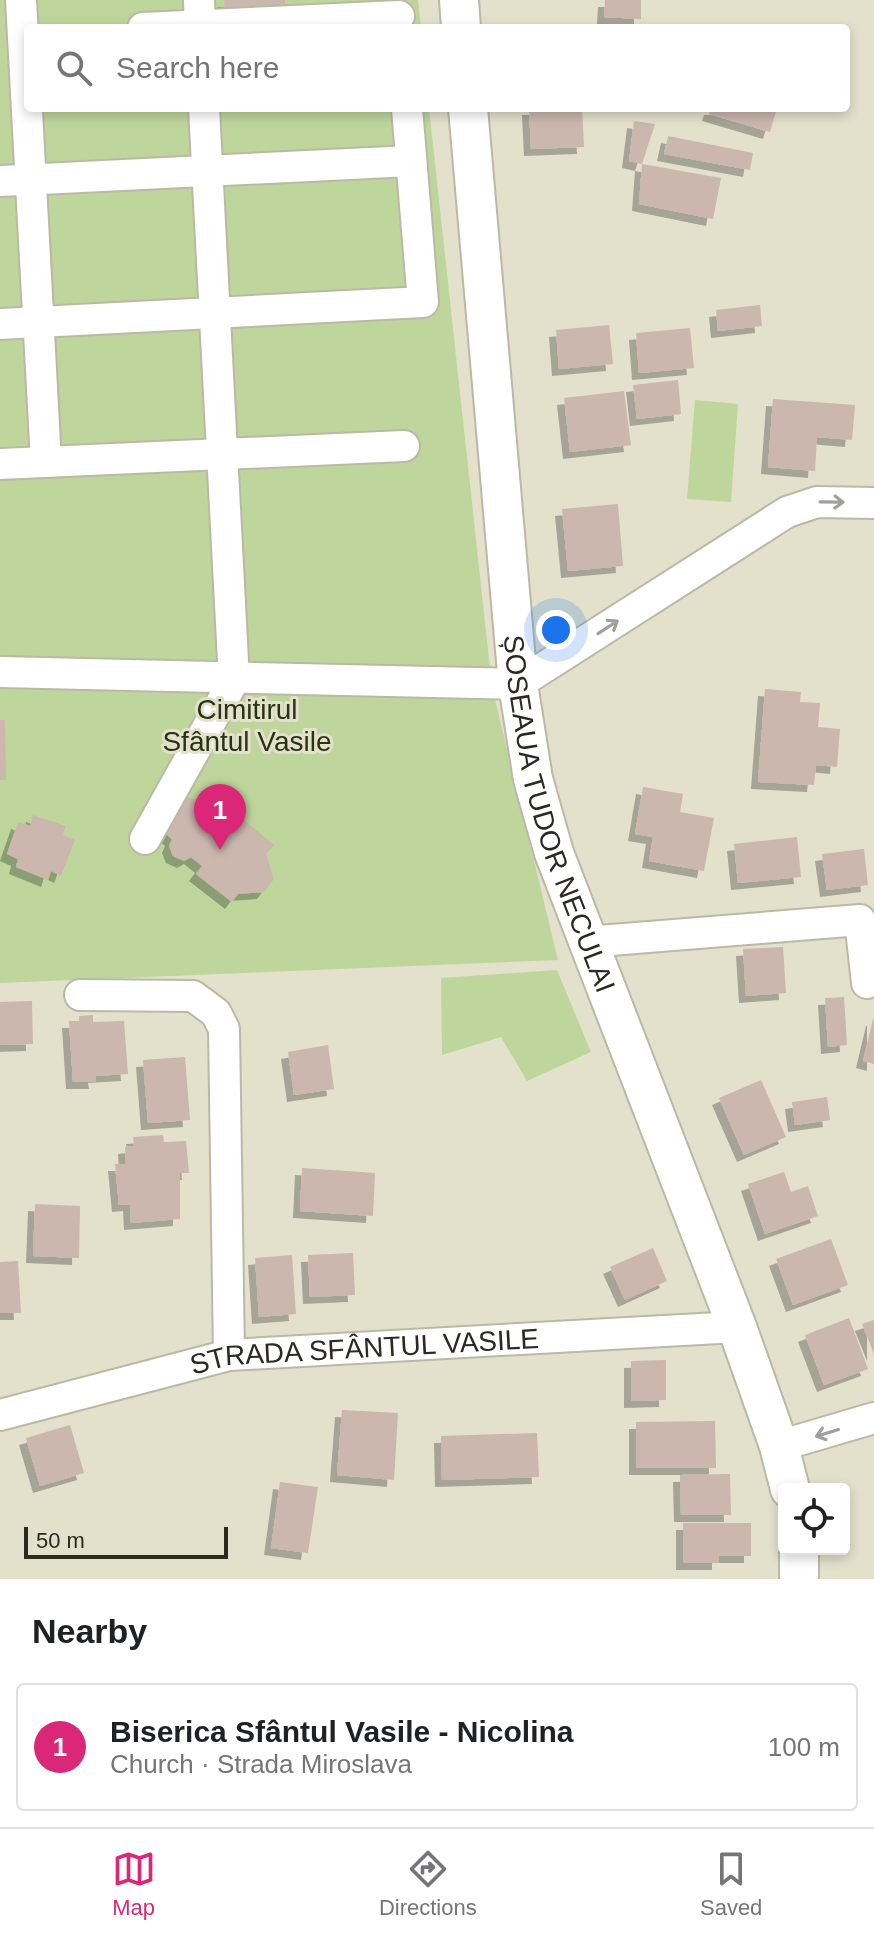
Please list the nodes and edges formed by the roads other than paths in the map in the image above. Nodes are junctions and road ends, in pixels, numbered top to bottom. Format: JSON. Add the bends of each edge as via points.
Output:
{"nodes":[{"id":1,"x":21,"y":0,"type":"edge"},
{"id":2,"x":459,"y":0,"type":"edge"},
{"id":3,"x":399,"y":15,"type":"edge"},
{"id":4,"x":200,"y":18,"type":"edge"},
{"id":5,"x":166,"y":24,"type":"edge"},
{"id":6,"x":461,"y":24,"type":"edge"},
{"id":7,"x":17,"y":34,"type":"edge"},
{"id":8,"x":204,"y":112,"type":"edge"},
{"id":9,"x":407,"y":112,"type":"edge"},
{"id":10,"x":468,"y":112,"type":"edge"},
{"id":11,"x":411,"y":161,"type":"junction"},
{"id":12,"x":208,"y":171,"type":"junction"},
{"id":13,"x":30,"y":180,"type":"junction"},
{"id":14,"x":0,"y":181,"type":"edge"},
{"id":15,"x":215,"y":313,"type":"junction"},
{"id":16,"x":38,"y":322,"type":"junction"},
{"id":17,"x":0,"y":324,"type":"edge"},
{"id":18,"x":404,"y":446,"type":"dead end"},
{"id":19,"x":223,"y":454,"type":"junction"},
{"id":20,"x":46,"y":462,"type":"junction"},
{"id":21,"x":0,"y":464,"type":"edge"},
{"id":22,"x":874,"y":503,"type":"edge"},
{"id":23,"x":0,"y":672,"type":"edge"},
{"id":24,"x":234,"y":680,"type":"junction"},
{"id":25,"x":518,"y":684,"type":"junction"},
{"id":26,"x":145,"y":839,"type":"dead end"},
{"id":27,"x":586,"y":942,"type":"junction"},
{"id":28,"x":867,"y":983,"type":"dead end"},
{"id":29,"x":80,"y":995,"type":"dead end"},
{"id":30,"x":737,"y":1327,"type":"junction"},
{"id":31,"x":229,"y":1355,"type":"junction"},
{"id":32,"x":0,"y":1415,"type":"edge"},
{"id":33,"x":874,"y":1418,"type":"edge"},
{"id":34,"x":779,"y":1446,"type":"junction"},
{"id":35,"x":788,"y":1483,"type":"edge"},
{"id":36,"x":799,"y":1555,"type":"edge"},
{"id":37,"x":799,"y":1579,"type":"edge"}],
"edges":[{"from":1,"to":7,"type":"street"},
{"from":2,"to":6,"type":"main road"},
{"from":3,"to":4,"type":"street"},
{"from":4,"to":5,"type":"street"},
{"from":7,"to":13,"type":"street"},
{"from":8,"to":12,"type":"street"},
{"from":9,"to":11,"type":"street"},
{"from":10,"to":25,"type":"main road","name":"ȘOSEAUA TUDOR NECULAI"},
{"from":11,"to":12,"type":"street"},
{"from":11,"to":15,"type":"street","via":[[423,302]]},
{"from":12,"to":13,"type":"street"},
{"from":12,"to":15,"type":"street"},
{"from":13,"to":14,"type":"street"},
{"from":13,"to":16,"type":"street"},
{"from":15,"to":16,"type":"street"},
{"from":15,"to":19,"type":"street"},
{"from":16,"to":17,"type":"street"},
{"from":16,"to":20,"type":"street"},
{"from":18,"to":19,"type":"street"},
{"from":19,"to":20,"type":"street"},
{"from":19,"to":24,"type":"street"},
{"from":20,"to":21,"type":"street"},
{"from":25,"to":22,"type":"street","one_way":true,"via":[[787,512],[817,502]]},
{"from":23,"to":24,"type":"street"},
{"from":24,"to":25,"type":"street"},
{"from":24,"to":26,"type":"street"},
{"from":25,"to":27,"type":"main road","name":"ȘOSEAUA TUDOR NECULAI","via":[[533,779]]},
{"from":27,"to":28,"type":"street","via":[[860,920]]},
{"from":27,"to":30,"type":"main road","name":"ȘOSEAUA TUDOR NECULAI"},
{"from":29,"to":31,"type":"street","via":[[193,996],[216,1013],[224,1029]]},
{"from":30,"to":31,"type":"street","name":"STRADA SFÂNTUL VASILE"},
{"from":30,"to":34,"type":"main road","name":"ȘOSEAUA TUDOR NECULAI"},
{"from":31,"to":32,"type":"street","name":"STRADA SFÂNTUL VASILE"},
{"from":33,"to":34,"type":"street","one_way":true},
{"from":34,"to":35,"type":"main road","name":"ȘOSEAUA TUDOR NECULAI"},
{"from":36,"to":37,"type":"main road"}]}
